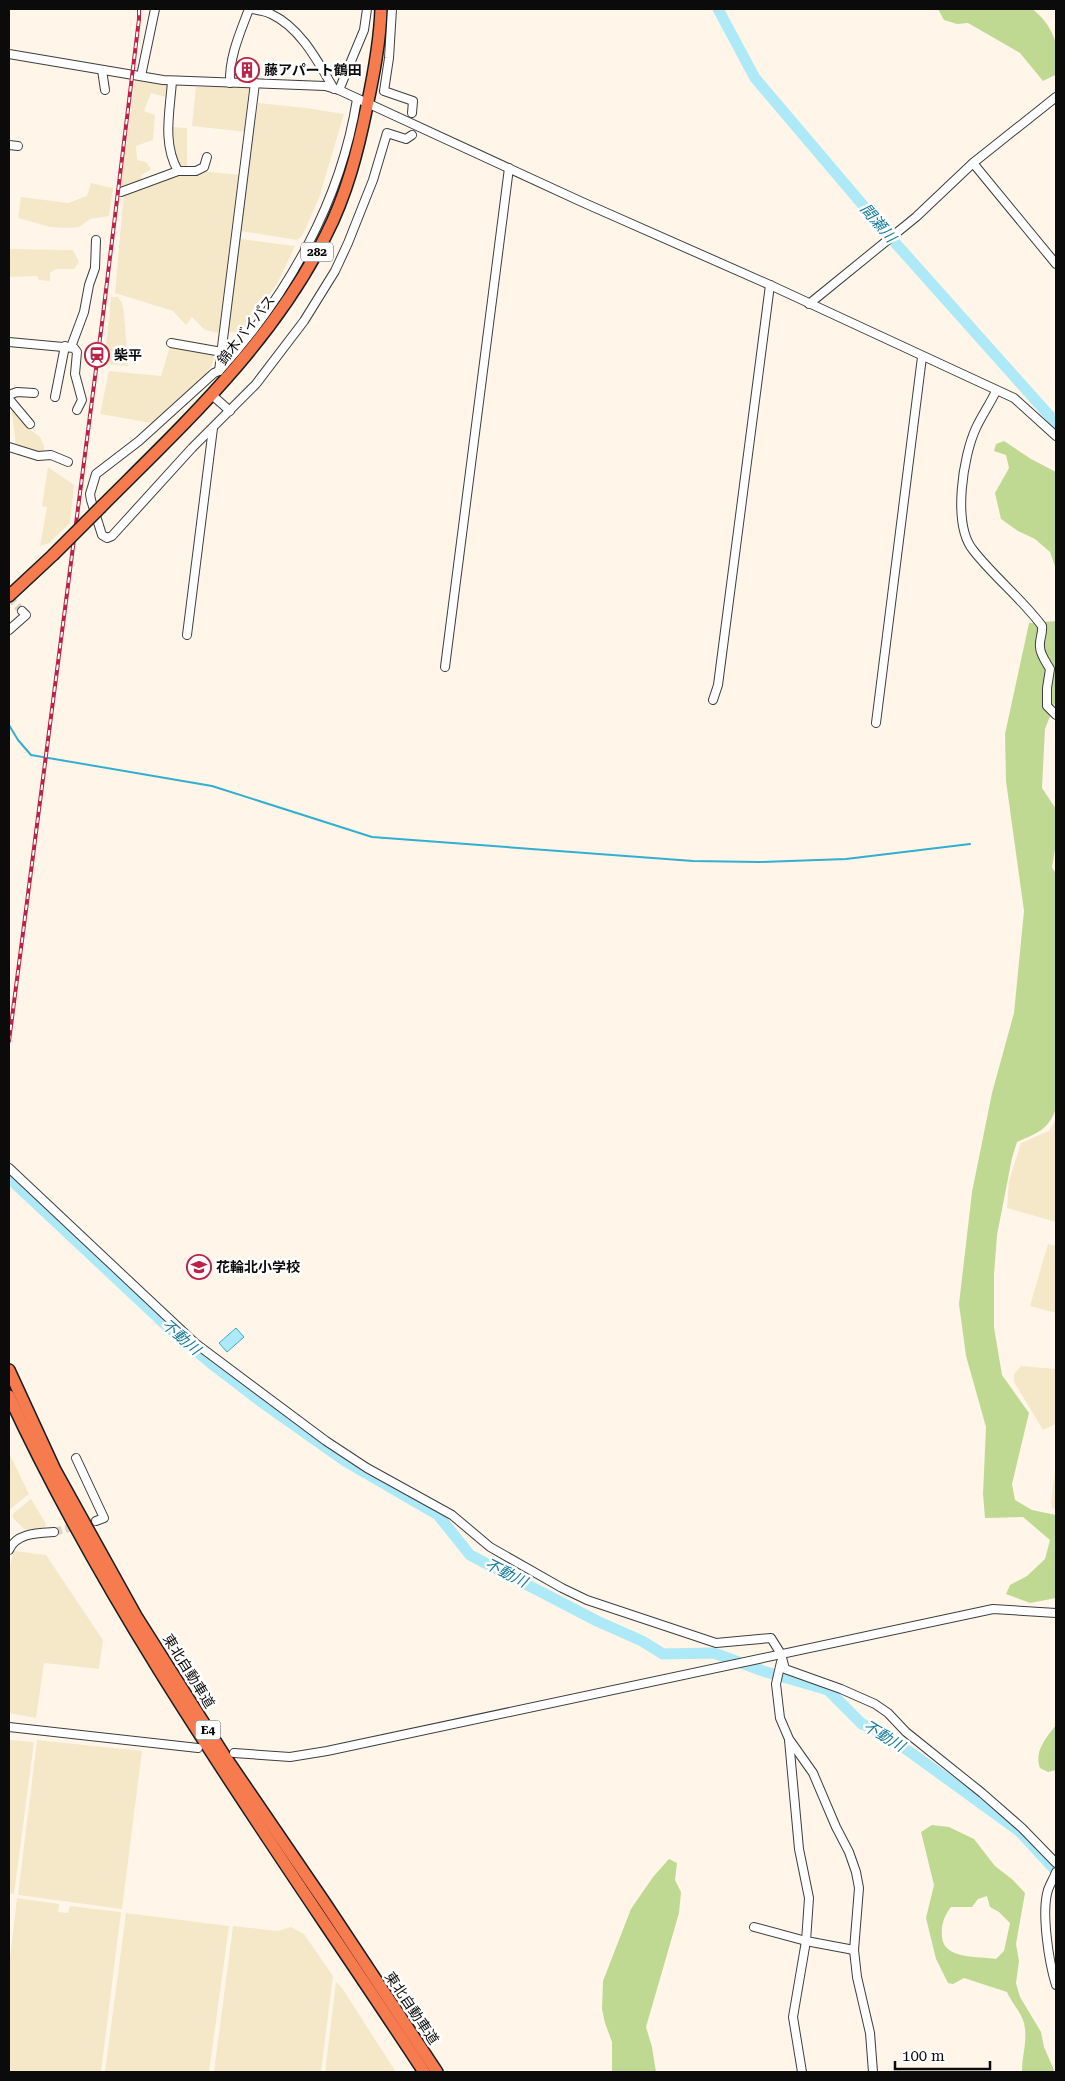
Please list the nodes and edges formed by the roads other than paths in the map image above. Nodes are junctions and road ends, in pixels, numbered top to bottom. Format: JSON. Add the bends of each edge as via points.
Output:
{"nodes":[{"id":1,"x":156,"y":9,"type":"edge"},
{"id":2,"x":251,"y":9,"type":"edge"},
{"id":3,"x":367,"y":9,"type":"edge"},
{"id":4,"x":381,"y":9,"type":"edge"},
{"id":5,"x":392,"y":9,"type":"edge"},
{"id":6,"x":9,"y":54,"type":"edge"},
{"id":7,"x":102,"y":70,"type":"junction"},
{"id":8,"x":141,"y":76,"type":"junction"},
{"id":9,"x":172,"y":81,"type":"junction"},
{"id":10,"x":230,"y":83,"type":"junction"},
{"id":11,"x":255,"y":83,"type":"junction"},
{"id":12,"x":336,"y":89,"type":"junction"},
{"id":13,"x":105,"y":90,"type":"dead end"},
{"id":14,"x":1056,"y":97,"type":"edge"},
{"id":15,"x":362,"y":101,"type":"junction"},
{"id":16,"x":412,"y":113,"type":"dead end"},
{"id":17,"x":412,"y":135,"type":"dead end"},
{"id":18,"x":9,"y":145,"type":"edge"},
{"id":19,"x":18,"y":146,"type":"dead end"},
{"id":20,"x":207,"y":157,"type":"dead end"},
{"id":21,"x":973,"y":163,"type":"junction"},
{"id":22,"x":509,"y":168,"type":"junction"},
{"id":23,"x":178,"y":171,"type":"junction"},
{"id":24,"x":121,"y":192,"type":"dead end"},
{"id":25,"x":96,"y":240,"type":"dead end"},
{"id":26,"x":1056,"y":264,"type":"edge"},
{"id":27,"x":770,"y":285,"type":"junction"},
{"id":28,"x":809,"y":304,"type":"junction"},
{"id":29,"x":9,"y":342,"type":"edge"},
{"id":30,"x":171,"y":343,"type":"dead end"},
{"id":31,"x":68,"y":346,"type":"junction"},
{"id":32,"x":222,"y":352,"type":"junction"},
{"id":33,"x":922,"y":357,"type":"junction"},
{"id":34,"x":222,"y":376,"type":"junction"},
{"id":35,"x":996,"y":391,"type":"junction"},
{"id":36,"x":34,"y":393,"type":"dead end"},
{"id":37,"x":212,"y":395,"type":"junction"},
{"id":38,"x":9,"y":397,"type":"edge"},
{"id":39,"x":55,"y":397,"type":"dead end"},
{"id":40,"x":78,"y":410,"type":"dead end"},
{"id":41,"x":230,"y":411,"type":"junction"},
{"id":42,"x":30,"y":424,"type":"dead end"},
{"id":43,"x":213,"y":428,"type":"junction"},
{"id":44,"x":1056,"y":436,"type":"edge"},
{"id":45,"x":9,"y":447,"type":"edge"},
{"id":46,"x":68,"y":462,"type":"dead end"},
{"id":47,"x":9,"y":596,"type":"edge"},
{"id":48,"x":22,"y":611,"type":"dead end"},
{"id":49,"x":9,"y":630,"type":"edge"},
{"id":50,"x":187,"y":635,"type":"dead end"},
{"id":51,"x":445,"y":667,"type":"dead end"},
{"id":52,"x":713,"y":700,"type":"dead end"},
{"id":53,"x":1056,"y":715,"type":"edge"},
{"id":54,"x":876,"y":723,"type":"dead end"},
{"id":55,"x":9,"y":1168,"type":"edge"},
{"id":56,"x":9,"y":1370,"type":"edge"},
{"id":57,"x":9,"y":1396,"type":"edge"},
{"id":58,"x":76,"y":1458,"type":"dead end"},
{"id":59,"x":96,"y":1521,"type":"dead end"},
{"id":60,"x":54,"y":1532,"type":"tunnel mouth"},
{"id":61,"x":9,"y":1550,"type":"edge"},
{"id":62,"x":1056,"y":1613,"type":"edge"},
{"id":63,"x":781,"y":1654,"type":"junction"},
{"id":64,"x":9,"y":1727,"type":"edge"},
{"id":65,"x":788,"y":1739,"type":"junction"},
{"id":66,"x":198,"y":1748,"type":"dead end"},
{"id":67,"x":234,"y":1753,"type":"dead end"},
{"id":68,"x":1056,"y":1863,"type":"edge"},
{"id":69,"x":1056,"y":1876,"type":"edge"},
{"id":70,"x":754,"y":1927,"type":"dead end"},
{"id":71,"x":806,"y":1941,"type":"junction"},
{"id":72,"x":854,"y":1950,"type":"junction"},
{"id":73,"x":1056,"y":1984,"type":"edge"},
{"id":74,"x":424,"y":2072,"type":"edge"},
{"id":75,"x":437,"y":2072,"type":"edge"},
{"id":76,"x":802,"y":2072,"type":"edge"},
{"id":77,"x":876,"y":2072,"type":"edge"}],
"edges":[{"from":1,"to":8,"type":"street"},
{"from":2,"to":10,"type":"street","via":[[233,52]]},
{"from":2,"to":12,"type":"street","via":[[271,14],[291,27]]},
{"from":3,"to":12,"type":"street","via":[[364,30]]},
{"from":4,"to":15,"type":"highway","name":"錦木バイパス","number":"282","via":[[379,45]]},
{"from":5,"to":16,"type":"street","via":[[384,91],[413,101]]},
{"from":6,"to":7,"type":"street"},
{"from":7,"to":8,"type":"street"},
{"from":7,"to":13,"type":"street"},
{"from":8,"to":9,"type":"street"},
{"from":9,"to":10,"type":"street"},
{"from":9,"to":23,"type":"street","via":[[168,142],[170,158]]},
{"from":10,"to":11,"type":"street"},
{"from":11,"to":12,"type":"street"},
{"from":11,"to":32,"type":"street"},
{"from":12,"to":15,"type":"street"},
{"from":14,"to":21,"type":"street"},
{"from":15,"to":22,"type":"street"},
{"from":15,"to":34,"type":"highway","name":"錦木バイパス","number":"282","via":[[361,140],[327,234],[298,286],[267,331]]},
{"from":17,"to":41,"type":"street","via":[[406,139],[387,133],[361,213],[320,297],[288,344]]},
{"from":18,"to":19,"type":"street"},
{"from":20,"to":23,"type":"street","via":[[204,167],[196,171]]},
{"from":21,"to":26,"type":"street"},
{"from":21,"to":28,"type":"street","via":[[909,223]]},
{"from":22,"to":27,"type":"street"},
{"from":22,"to":51,"type":"street"},
{"from":23,"to":24,"type":"street"},
{"from":25,"to":31,"type":"street","via":[[95,268],[84,312]]},
{"from":27,"to":28,"type":"street"},
{"from":27,"to":52,"type":"street","via":[[718,685]]},
{"from":28,"to":33,"type":"street"},
{"from":29,"to":31,"type":"street"},
{"from":30,"to":32,"type":"street"},
{"from":31,"to":39,"type":"street"},
{"from":31,"to":40,"type":"street","via":[[77,352],[75,374],[82,400]]},
{"from":32,"to":34,"type":"street"},
{"from":33,"to":35,"type":"street"},
{"from":33,"to":54,"type":"street"},
{"from":34,"to":37,"type":"highway","name":"錦木バイパス","number":"282"},
{"from":34,"to":43,"type":"street","via":[[214,373],[139,441],[96,474],[90,494],[102,534],[107,538],[112,536]]},
{"from":35,"to":44,"type":"street","via":[[1014,398]]},
{"from":35,"to":53,"type":"street","via":[[970,444],[962,504],[964,531],[971,548],[1042,626],[1040,652],[1050,669],[1047,706]]},
{"from":36,"to":38,"type":"street","via":[[17,392]]},
{"from":37,"to":41,"type":"street"},
{"from":37,"to":47,"type":"highway","name":"錦木バイパス","number":"282","bridge":true},
{"from":38,"to":42,"type":"street"},
{"from":41,"to":43,"type":"street"},
{"from":43,"to":50,"type":"street"},
{"from":45,"to":46,"type":"street","via":[[38,456],[51,455]]},
{"from":48,"to":49,"type":"street","via":[[26,615]]},
{"from":55,"to":63,"type":"street","via":[[195,1343],[326,1441],[367,1468],[452,1515],[490,1547],[586,1600],[716,1643],[771,1638]]},
{"from":56,"to":75,"type":"highway","name":"東北自動車道","number":"E4","via":[[55,1470],[136,1616],[224,1755]]},
{"from":57,"to":74,"type":"highway","name":"東北自動車道","number":"E4","via":[[92,1560],[169,1688]]},
{"from":58,"to":59,"type":"street","via":[[104,1518]]},
{"from":60,"to":61,"type":"street","via":[[31,1534],[12,1543]]},
{"from":62,"to":63,"type":"street","via":[[993,1609]]},
{"from":63,"to":65,"type":"street","via":[[776,1684],[780,1718]]},
{"from":63,"to":67,"type":"street","via":[[327,1751],[290,1756]]},
{"from":63,"to":68,"type":"street","via":[[785,1669],[840,1689],[888,1713],[906,1732],[1022,1828]]},
{"from":64,"to":66,"type":"street"},
{"from":65,"to":71,"type":"street","via":[[799,1849],[809,1898]]},
{"from":65,"to":72,"type":"street","via":[[813,1773],[856,1872]]},
{"from":69,"to":73,"type":"street","via":[[1048,1891],[1047,1936],[1050,1966]]},
{"from":70,"to":71,"type":"street"},
{"from":71,"to":72,"type":"street"},
{"from":71,"to":76,"type":"street","via":[[793,2017]]},
{"from":72,"to":77,"type":"street"}]}
